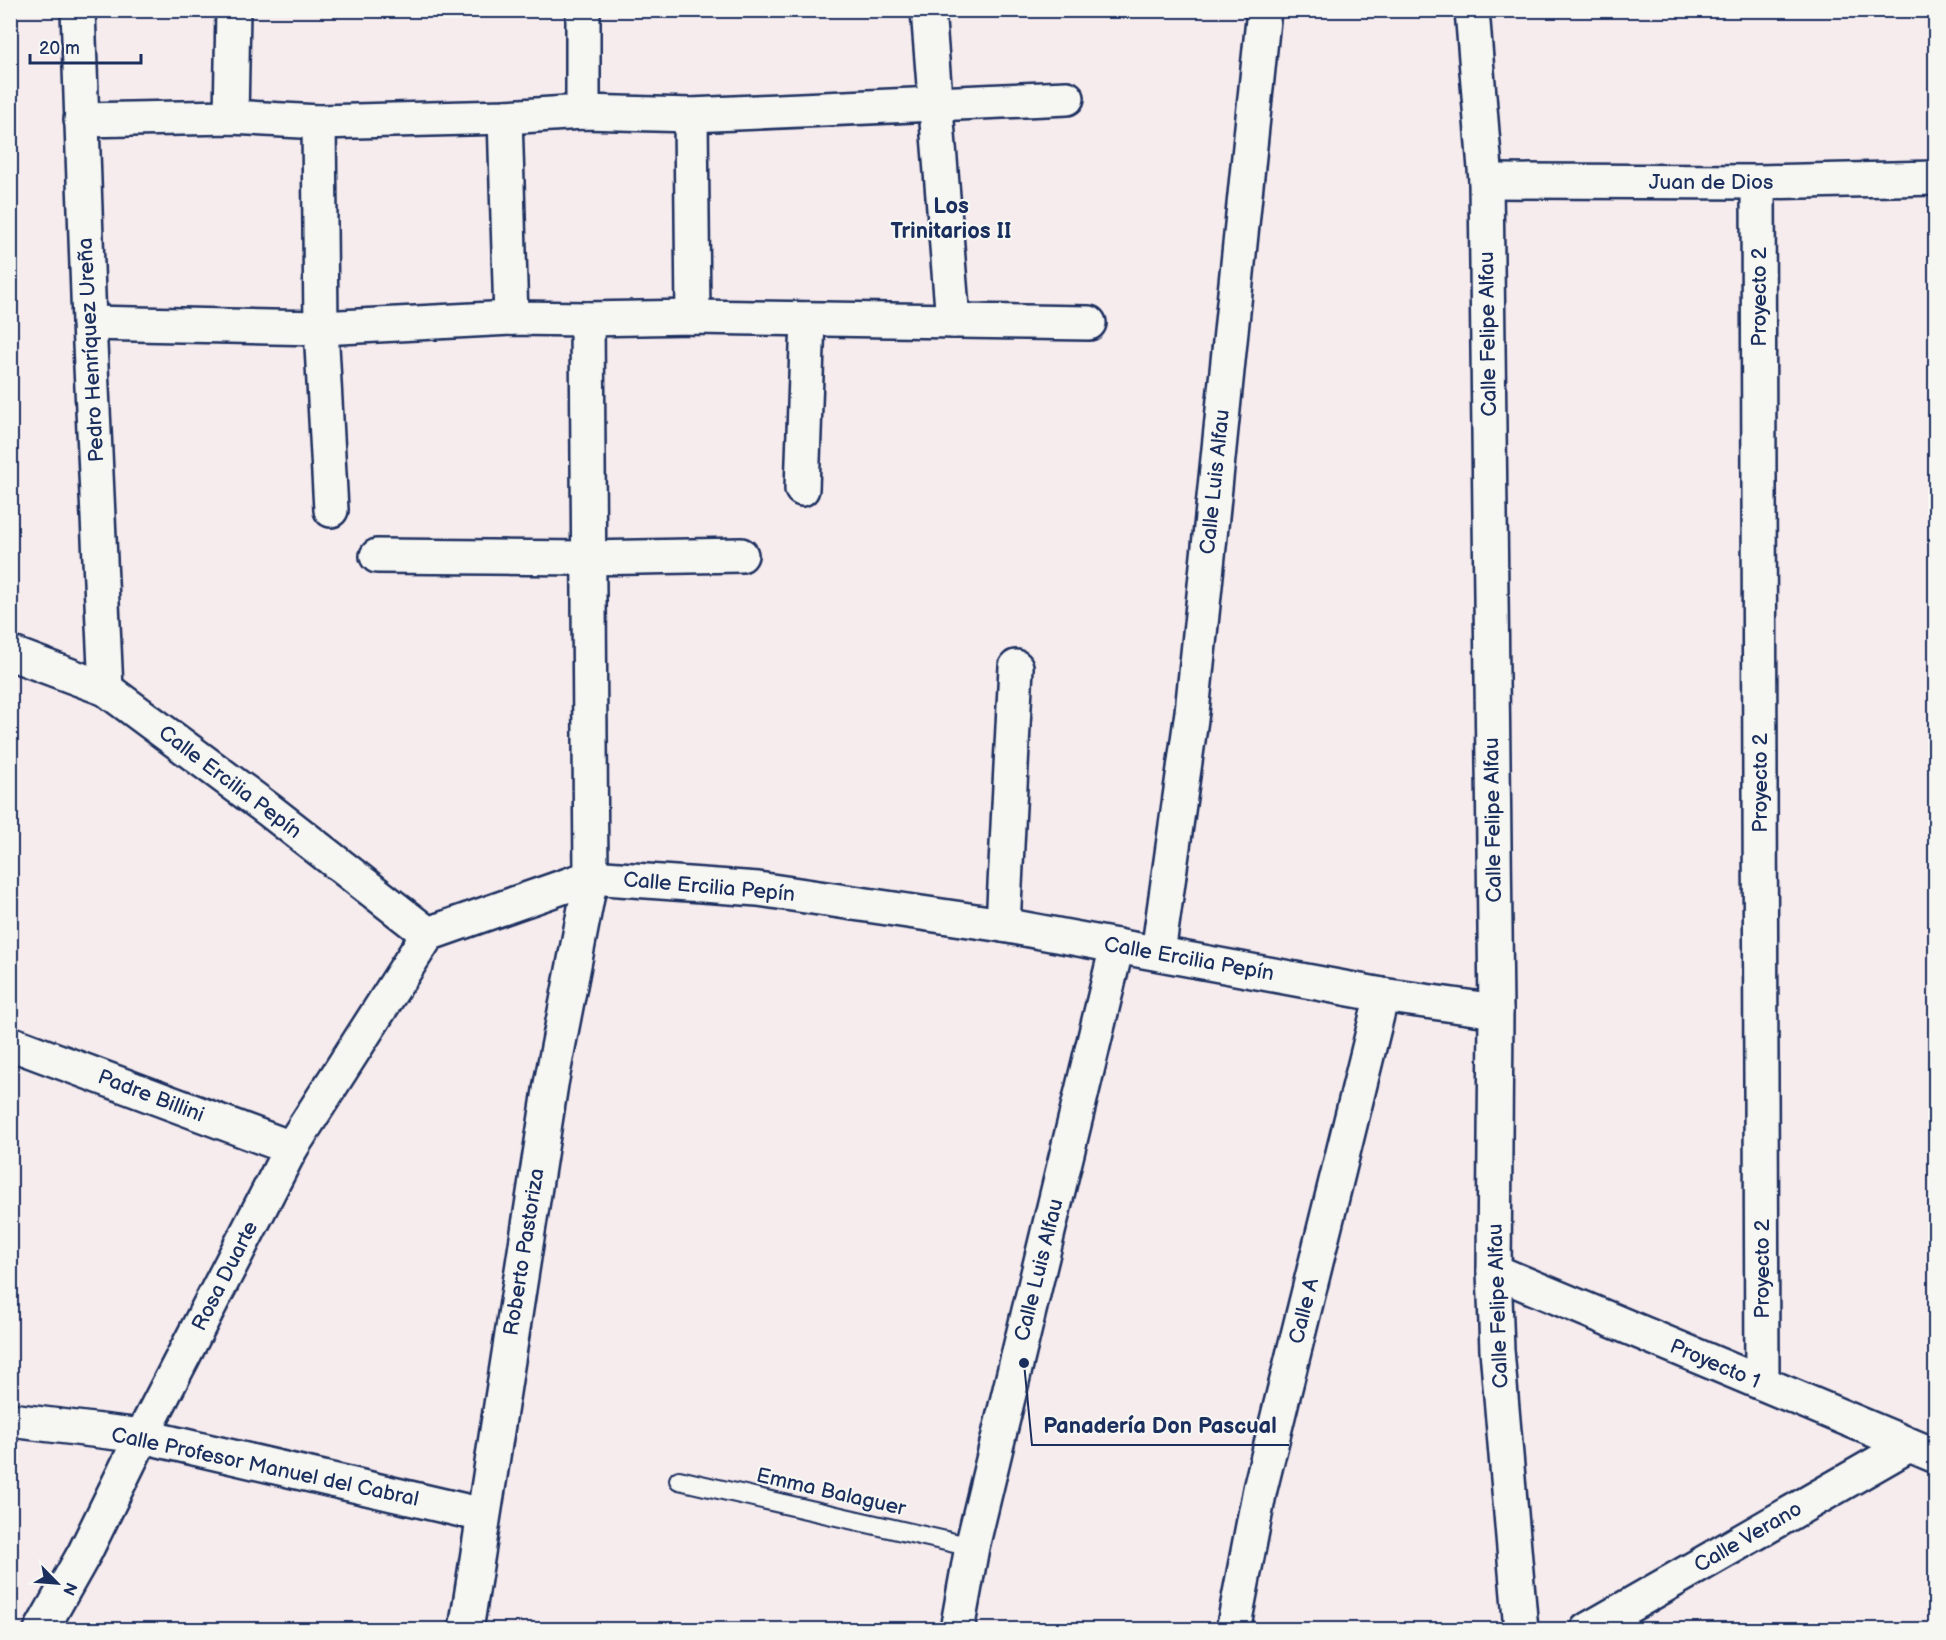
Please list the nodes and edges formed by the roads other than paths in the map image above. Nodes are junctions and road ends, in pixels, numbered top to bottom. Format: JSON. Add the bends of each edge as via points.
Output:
{"nodes":[{"id":1,"x":78,"y":10,"type":"edge"},
{"id":2,"x":233,"y":10,"type":"edge"},
{"id":3,"x":583,"y":10,"type":"edge"},
{"id":4,"x":928,"y":10,"type":"edge"},
{"id":5,"x":1264,"y":10,"type":"edge"},
{"id":6,"x":1472,"y":10,"type":"edge"},
{"id":7,"x":1067,"y":99,"type":"dead end"},
{"id":8,"x":936,"y":103,"type":"junction"},
{"id":9,"x":583,"y":112,"type":"junction"},
{"id":10,"x":691,"y":115,"type":"junction"},
{"id":11,"x":231,"y":117,"type":"junction"},
{"id":12,"x":505,"y":117,"type":"junction"},
{"id":13,"x":81,"y":120,"type":"junction"},
{"id":14,"x":319,"y":122,"type":"junction"},
{"id":15,"x":1935,"y":178,"type":"edge"},
{"id":16,"x":1486,"y":181,"type":"junction"},
{"id":17,"x":1758,"y":182,"type":"junction"},
{"id":18,"x":693,"y":317,"type":"junction"},
{"id":19,"x":511,"y":318,"type":"junction"},
{"id":20,"x":587,"y":319,"type":"junction"},
{"id":21,"x":808,"y":319,"type":"junction"},
{"id":22,"x":953,"y":321,"type":"junction"},
{"id":23,"x":89,"y":323,"type":"junction"},
{"id":24,"x":1089,"y":323,"type":"dead end"},
{"id":25,"x":321,"y":328,"type":"junction"},
{"id":26,"x":802,"y":489,"type":"dead end"},
{"id":27,"x":331,"y":510,"type":"dead end"},
{"id":28,"x":741,"y":555,"type":"dead end"},
{"id":29,"x":376,"y":556,"type":"dead end"},
{"id":30,"x":588,"y":558,"type":"junction"},
{"id":31,"x":10,"y":653,"type":"edge"},
{"id":32,"x":1016,"y":667,"type":"dead end"},
{"id":33,"x":106,"y":689,"type":"junction"},
{"id":34,"x":591,"y":877,"type":"junction"},
{"id":35,"x":1003,"y":925,"type":"junction"},
{"id":36,"x":428,"y":934,"type":"junction"},
{"id":37,"x":1117,"y":946,"type":"junction"},
{"id":38,"x":1158,"y":953,"type":"junction"},
{"id":39,"x":1382,"y":994,"type":"junction"},
{"id":40,"x":1496,"y":1011,"type":"junction"},
{"id":41,"x":10,"y":1043,"type":"edge"},
{"id":42,"x":291,"y":1148,"type":"junction"},
{"id":43,"x":1494,"y":1271,"type":"junction"},
{"id":44,"x":1762,"y":1383,"type":"junction"},
{"id":45,"x":10,"y":1420,"type":"edge"},
{"id":46,"x":142,"y":1436,"type":"junction"},
{"id":47,"x":1922,"y":1450,"type":"edge"},
{"id":48,"x":680,"y":1480,"type":"dead end"},
{"id":49,"x":483,"y":1515,"type":"junction"},
{"id":50,"x":972,"y":1547,"type":"junction"},
{"id":51,"x":41,"y":1629,"type":"edge"},
{"id":52,"x":466,"y":1629,"type":"edge"},
{"id":53,"x":957,"y":1629,"type":"edge"},
{"id":54,"x":1233,"y":1629,"type":"edge"},
{"id":55,"x":1521,"y":1629,"type":"edge"},
{"id":56,"x":1587,"y":1629,"type":"edge"}],
"edges":[{"from":1,"to":13,"type":"street","name":"Pedro Henríquez Ureña"},
{"from":2,"to":11,"type":"street"},
{"from":3,"to":9,"type":"street"},
{"from":4,"to":8,"type":"street"},
{"from":5,"to":38,"type":"street","name":"Calle Luis Alfau","via":[[1192,712]]},
{"from":6,"to":16,"type":"street","name":"Calle Felipe Alfau"},
{"from":7,"to":8,"type":"street"},
{"from":8,"to":10,"type":"street"},
{"from":8,"to":22,"type":"street"},
{"from":9,"to":10,"type":"street"},
{"from":9,"to":12,"type":"street"},
{"from":10,"to":18,"type":"street"},
{"from":11,"to":13,"type":"street"},
{"from":11,"to":14,"type":"street"},
{"from":12,"to":14,"type":"street"},
{"from":12,"to":19,"type":"street"},
{"from":13,"to":23,"type":"street","name":"Pedro Henríquez Ureña"},
{"from":14,"to":25,"type":"street"},
{"from":15,"to":17,"type":"street","name":"Juan de Dios"},
{"from":16,"to":17,"type":"street","name":"Juan de Dios"},
{"from":16,"to":40,"type":"street","name":"Calle Felipe Alfau"},
{"from":17,"to":44,"type":"street","name":"Proyecto 2"},
{"from":18,"to":20,"type":"street"},
{"from":18,"to":21,"type":"street"},
{"from":19,"to":20,"type":"street"},
{"from":19,"to":25,"type":"street"},
{"from":20,"to":30,"type":"street","name":"Roberto Pastoriza"},
{"from":21,"to":22,"type":"street"},
{"from":21,"to":26,"type":"street"},
{"from":22,"to":24,"type":"street"},
{"from":23,"to":25,"type":"street"},
{"from":23,"to":33,"type":"street","name":"Pedro Henríquez Ureña"},
{"from":25,"to":27,"type":"street"},
{"from":28,"to":30,"type":"street"},
{"from":29,"to":30,"type":"street"},
{"from":30,"to":34,"type":"street","name":"Roberto Pastoriza"},
{"from":31,"to":33,"type":"street","name":"Calle Ercilia Pepín"},
{"from":32,"to":35,"type":"street"},
{"from":33,"to":36,"type":"street","name":"Calle Ercilia Pepín"},
{"from":34,"to":35,"type":"street","name":"Calle Ercilia Pepín","via":[[758,890]]},
{"from":34,"to":36,"type":"street","name":"Calle Ercilia Pepín"},
{"from":34,"to":49,"type":"street","name":"Roberto Pastoriza","via":[[551,1084]]},
{"from":35,"to":37,"type":"street","name":"Calle Ercilia Pepín"},
{"from":36,"to":42,"type":"street","name":"Rosa Duarte"},
{"from":37,"to":38,"type":"street","name":"Calle Ercilia Pepín"},
{"from":37,"to":50,"type":"street","name":"Calle Luis Alfau"},
{"from":38,"to":39,"type":"street","name":"Calle Ercilia Pepín"},
{"from":39,"to":40,"type":"street","name":"Calle Ercilia Pepín"},
{"from":39,"to":54,"type":"street","name":"Calle A","via":[[1260,1489]]},
{"from":40,"to":43,"type":"street","name":"Calle Felipe Alfau"},
{"from":41,"to":42,"type":"street","name":"Padre Billini"},
{"from":42,"to":46,"type":"street","name":"Rosa Duarte"},
{"from":43,"to":44,"type":"street","name":"Proyecto 1"},
{"from":43,"to":55,"type":"street","name":"Calle Felipe Alfau"},
{"from":44,"to":47,"type":"street","name":"Proyecto 1"},
{"from":45,"to":46,"type":"street","name":"Calle Profesor Manuel del Cabral"},
{"from":46,"to":49,"type":"street","name":"Calle Profesor Manuel del Cabral"},
{"from":46,"to":51,"type":"street","name":"Rosa Duarte","via":[[85,1552]]},
{"from":47,"to":56,"type":"street","name":"Calle Verano"},
{"from":48,"to":50,"type":"lane","name":"Emma Balaguer"},
{"from":49,"to":52,"type":"street","name":"Roberto Pastoriza"},
{"from":50,"to":53,"type":"street","name":"Calle Luis Alfau"}]}
